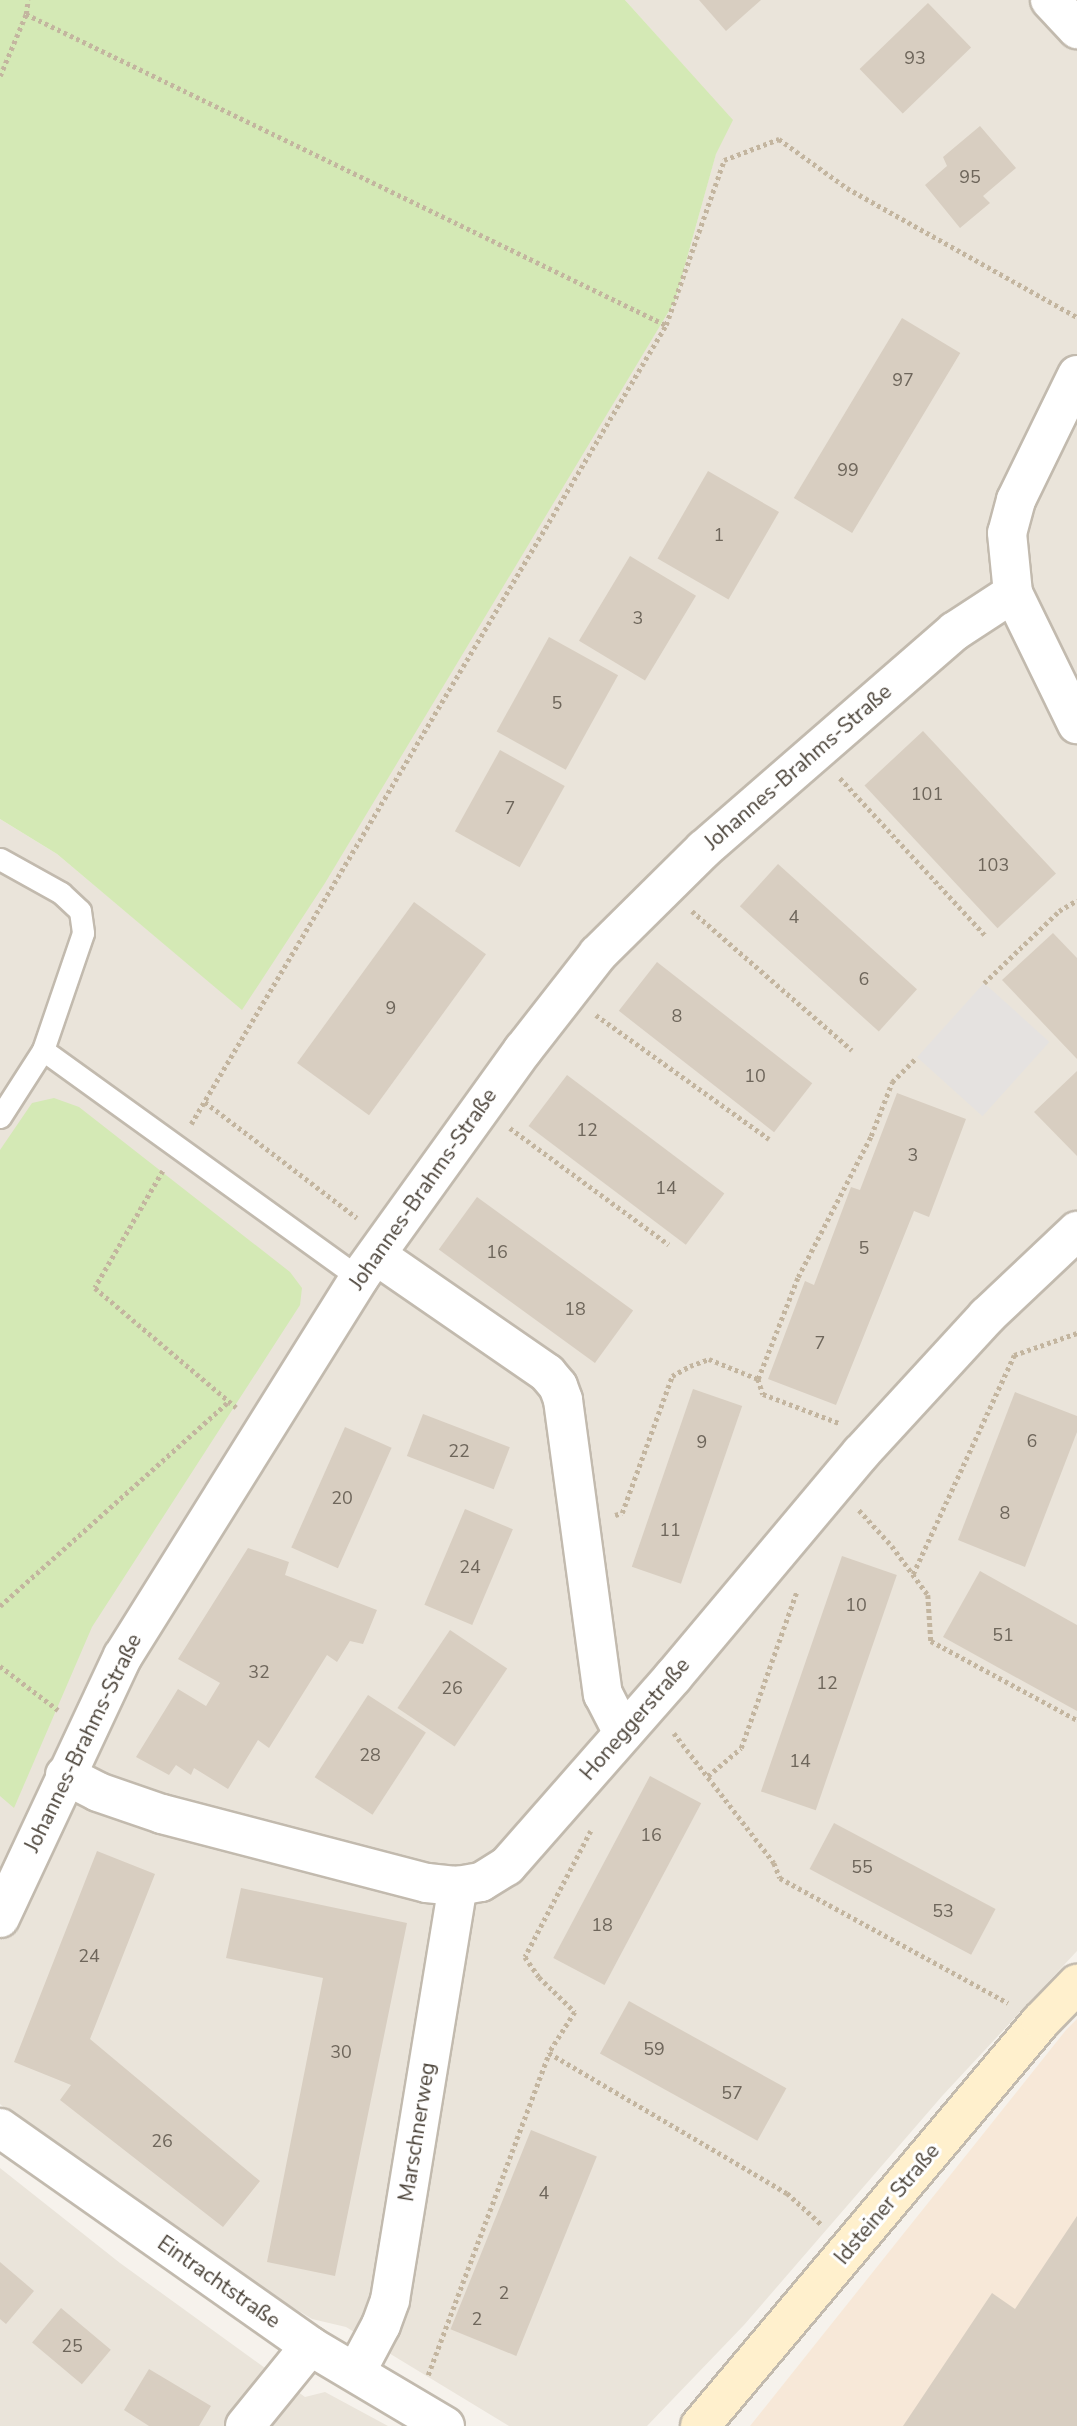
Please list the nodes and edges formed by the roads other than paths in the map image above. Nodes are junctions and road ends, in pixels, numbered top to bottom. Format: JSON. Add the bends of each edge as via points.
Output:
{"nodes":[{"id":1,"x":1050,"y":0,"type":"edge"},
{"id":2,"x":1077,"y":29,"type":"edge"},
{"id":3,"x":1077,"y":375,"type":"edge"},
{"id":4,"x":1013,"y":593,"type":"junction"},
{"id":5,"x":1077,"y":724,"type":"edge"},
{"id":6,"x":0,"y":859,"type":"edge"},
{"id":7,"x":43,"y":1050,"type":"junction"},
{"id":8,"x":0,"y":1117,"type":"edge"},
{"id":9,"x":1077,"y":1231,"type":"edge"},
{"id":10,"x":373,"y":1258,"type":"junction"},
{"id":11,"x":623,"y":1733,"type":"junction"},
{"id":12,"x":65,"y":1775,"type":"junction"},
{"id":13,"x":458,"y":1886,"type":"junction"},
{"id":14,"x":0,"y":1918,"type":"edge"},
{"id":15,"x":1077,"y":1984,"type":"edge"},
{"id":16,"x":0,"y":2128,"type":"edge"},
{"id":17,"x":310,"y":2346,"type":"junction"},
{"id":18,"x":356,"y":2372,"type":"junction"},
{"id":19,"x":430,"y":2418,"type":"edge"},
{"id":20,"x":245,"y":2426,"type":"edge"},
{"id":21,"x":700,"y":2426,"type":"edge"}],
"edges":[{"from":1,"to":2,"type":"street"},
{"from":3,"to":4,"type":"street","via":[[1016,500],[1007,533]]},
{"from":4,"to":5,"type":"street"},
{"from":4,"to":10,"type":"street","name":"Johannes-Brahms-Straße","via":[[955,631],[704,849],[598,954]]},
{"from":6,"to":7,"type":"lane","via":[[61,893],[80,911],[83,933]]},
{"from":7,"to":8,"type":"lane"},
{"from":7,"to":10,"type":"lane","via":[[178,1146]]},
{"from":9,"to":11,"type":"street","name":"Honeggerstraße","via":[[987,1316],[875,1437]]},
{"from":10,"to":11,"type":"street","via":[[547,1373],[558,1386],[603,1695]]},
{"from":10,"to":12,"type":"street","name":"Johannes-Brahms-Straße","via":[[123,1656]]},
{"from":11,"to":13,"type":"street","name":"Honeggerstraße","via":[[507,1866],[481,1882]]},
{"from":12,"to":13,"type":"street","name":"Honeggerstraße","via":[[97,1793],[162,1814],[427,1883]]},
{"from":12,"to":14,"type":"street","name":"Johannes-Brahms-Straße"},
{"from":13,"to":18,"type":"street","name":"Marschnerweg","via":[[390,2300]]},
{"from":15,"to":21,"type":"street","name":"Idsteiner Straße"},
{"from":16,"to":17,"type":"street","name":"Eintrachtstraße"},
{"from":17,"to":18,"type":"street","name":"Eintrachtstraße"},
{"from":17,"to":20,"type":"street"},
{"from":18,"to":19,"type":"street","name":"Eintrachtstraße"}]}
